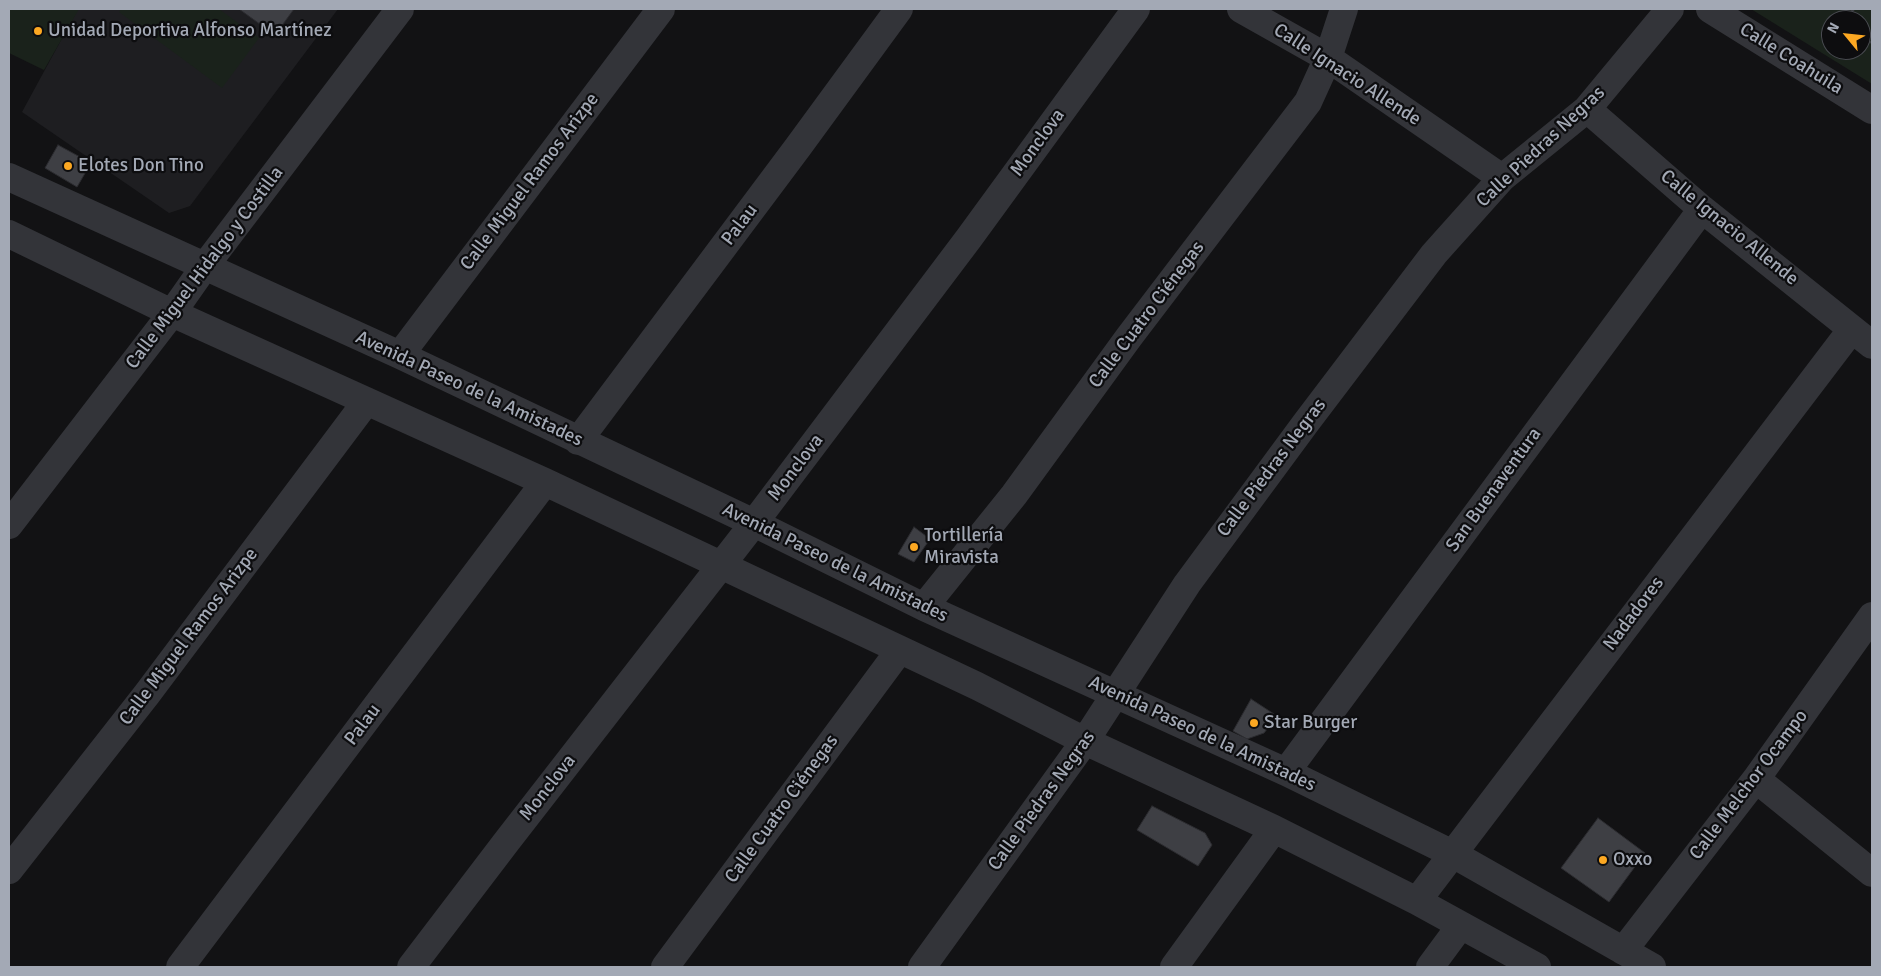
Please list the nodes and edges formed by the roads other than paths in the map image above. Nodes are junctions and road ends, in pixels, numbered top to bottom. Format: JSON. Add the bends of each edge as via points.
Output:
{"nodes":[{"id":1,"x":400,"y":9,"type":"edge"},
{"id":2,"x":661,"y":9,"type":"edge"},
{"id":3,"x":899,"y":9,"type":"edge"},
{"id":4,"x":1136,"y":9,"type":"edge"},
{"id":5,"x":1241,"y":9,"type":"edge"},
{"id":6,"x":1344,"y":9,"type":"edge"},
{"id":7,"x":1670,"y":9,"type":"edge"},
{"id":8,"x":1710,"y":9,"type":"edge"},
{"id":9,"x":1328,"y":58,"type":"junction"},
{"id":10,"x":1587,"y":109,"type":"junction"},
{"id":11,"x":1872,"y":110,"type":"edge"},
{"id":12,"x":9,"y":177,"type":"edge"},
{"id":13,"x":1502,"y":178,"type":"junction"},
{"id":14,"x":1702,"y":209,"type":"junction"},
{"id":15,"x":9,"y":234,"type":"edge"},
{"id":16,"x":206,"y":266,"type":"junction"},
{"id":17,"x":172,"y":313,"type":"junction"},
{"id":18,"x":1862,"y":337,"type":"edge"},
{"id":19,"x":400,"y":355,"type":"junction"},
{"id":20,"x":366,"y":402,"type":"junction"},
{"id":21,"x":578,"y":441,"type":"junction"},
{"id":22,"x":545,"y":482,"type":"junction"},
{"id":23,"x":754,"y":523,"type":"junction"},
{"id":24,"x":9,"y":525,"type":"edge"},
{"id":25,"x":721,"y":566,"type":"junction"},
{"id":26,"x":924,"y":607,"type":"junction"},
{"id":27,"x":1872,"y":616,"type":"edge"},
{"id":28,"x":899,"y":651,"type":"junction"},
{"id":29,"x":1117,"y":694,"type":"junction"},
{"id":30,"x":1085,"y":740,"type":"junction"},
{"id":31,"x":1286,"y":772,"type":"junction"},
{"id":32,"x":1756,"y":779,"type":"junction"},
{"id":33,"x":1274,"y":829,"type":"junction"},
{"id":34,"x":1453,"y":854,"type":"junction"},
{"id":35,"x":9,"y":870,"type":"edge"},
{"id":36,"x":1872,"y":873,"type":"edge"},
{"id":37,"x":1417,"y":901,"type":"junction"},
{"id":38,"x":1461,"y":925,"type":"junction"},
{"id":39,"x":1623,"y":951,"type":"junction"},
{"id":40,"x":180,"y":967,"type":"edge"},
{"id":41,"x":411,"y":967,"type":"edge"},
{"id":42,"x":665,"y":967,"type":"edge"},
{"id":43,"x":922,"y":967,"type":"edge"},
{"id":44,"x":1174,"y":967,"type":"edge"},
{"id":45,"x":1430,"y":967,"type":"edge"},
{"id":46,"x":1537,"y":967,"type":"edge"},
{"id":47,"x":1652,"y":967,"type":"edge"}],
"edges":[{"from":1,"to":16,"type":"street","name":"Calle Miguel Hidalgo y Costilla"},
{"from":2,"to":19,"type":"street","name":"Calle Miguel Ramos Arizpe"},
{"from":3,"to":21,"type":"street","name":"Palau"},
{"from":4,"to":23,"type":"street","name":"Monclova","via":[[969,238]]},
{"from":5,"to":9,"type":"street","name":"Calle Ignacio Allende"},
{"from":6,"to":9,"type":"street","name":"Calle Cuatro Ciénegas"},
{"from":7,"to":10,"type":"street","name":"Calle Piedras Negras"},
{"from":8,"to":11,"type":"street","name":"Calle Coahuila"},
{"from":9,"to":13,"type":"street","name":"Calle Ignacio Allende"},
{"from":9,"to":26,"type":"street","name":"Calle Cuatro Ciénegas","via":[[1308,102],[1014,494]]},
{"from":10,"to":13,"type":"street","name":"Calle Piedras Negras"},
{"from":10,"to":14,"type":"street","name":"Calle Ignacio Allende"},
{"from":12,"to":16,"type":"street","name":"Avenida Paseo de la Amistades"},
{"from":13,"to":29,"type":"street","name":"Calle Piedras Negras","via":[[1434,254],[1305,424],[1187,584]]},
{"from":14,"to":18,"type":"street","name":"Calle Ignacio Allende"},
{"from":14,"to":31,"type":"street","name":"San Buenaventura"},
{"from":15,"to":17,"type":"street"},
{"from":16,"to":17,"type":"street","name":"Calle Miguel Hidalgo y Costilla"},
{"from":16,"to":19,"type":"street","name":"Avenida Paseo de la Amistades"},
{"from":17,"to":20,"type":"street"},
{"from":17,"to":24,"type":"street","name":"Calle Miguel Hidalgo y Costilla"},
{"from":18,"to":34,"type":"street","name":"Nadadores"},
{"from":19,"to":21,"type":"street","name":"Avenida Paseo de la Amistades"},
{"from":20,"to":22,"type":"street"},
{"from":20,"to":35,"type":"street","name":"Calle Miguel Ramos Arizpe","via":[[148,694]]},
{"from":21,"to":23,"type":"street","name":"Avenida Paseo de la Amistades"},
{"from":22,"to":25,"type":"street"},
{"from":22,"to":40,"type":"street","name":"Palau"},
{"from":23,"to":25,"type":"street","name":"Monclova"},
{"from":23,"to":26,"type":"street","name":"Avenida Paseo de la Amistades"},
{"from":25,"to":28,"type":"street"},
{"from":25,"to":41,"type":"street","name":"Monclova"},
{"from":26,"to":29,"type":"street","name":"Avenida Paseo de la Amistades"},
{"from":27,"to":32,"type":"street","name":"Calle Melchor Ocampo"},
{"from":28,"to":30,"type":"street"},
{"from":28,"to":42,"type":"street","name":"Calle Cuatro Ciénegas"},
{"from":29,"to":30,"type":"street","name":"Calle Piedras Negras"},
{"from":29,"to":31,"type":"street","name":"Avenida Paseo de la Amistades"},
{"from":30,"to":33,"type":"street"},
{"from":30,"to":43,"type":"street","name":"Calle Piedras Negras"},
{"from":31,"to":34,"type":"street","name":"Avenida Paseo de la Amistades"},
{"from":32,"to":36,"type":"street"},
{"from":32,"to":39,"type":"street","name":"Calle Melchor Ocampo"},
{"from":33,"to":37,"type":"street"},
{"from":33,"to":44,"type":"street"},
{"from":34,"to":37,"type":"street","name":"Nadadores"},
{"from":34,"to":39,"type":"street","name":"Avenida Paseo de la Amistades"},
{"from":37,"to":38,"type":"street"},
{"from":38,"to":45,"type":"street"},
{"from":38,"to":46,"type":"street"},
{"from":39,"to":47,"type":"street","name":"Avenida Paseo de la Amistades"}]}
